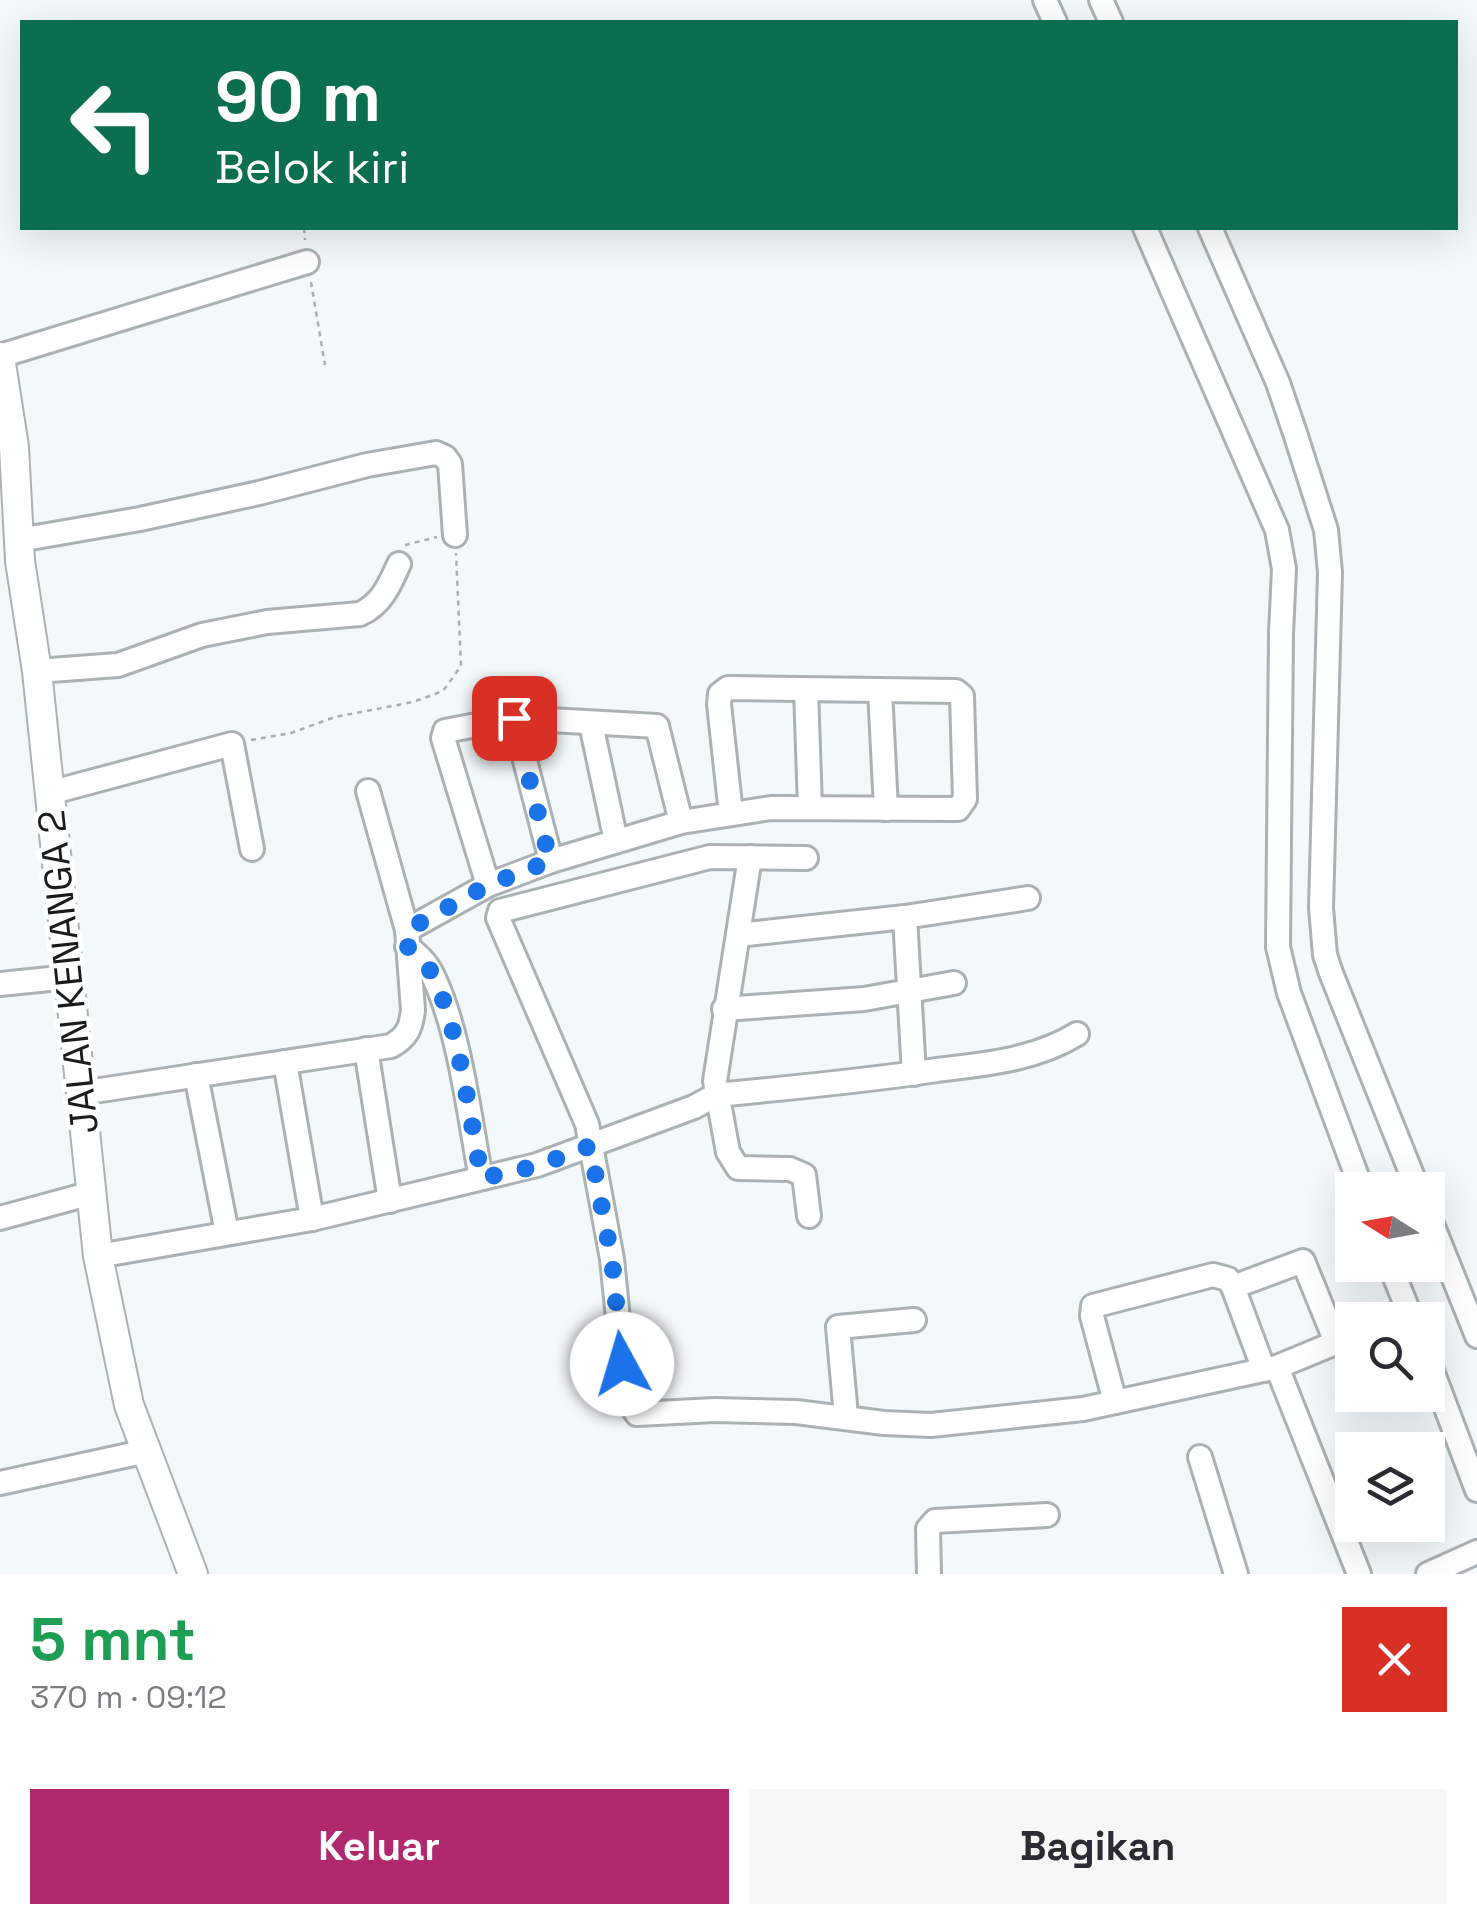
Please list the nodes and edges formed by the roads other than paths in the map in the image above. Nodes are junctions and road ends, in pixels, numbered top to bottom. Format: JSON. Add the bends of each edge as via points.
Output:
{"nodes":[{"id":1,"x":1146,"y":230,"type":"edge"},
{"id":2,"x":1211,"y":230,"type":"edge"},
{"id":3,"x":307,"y":262,"type":"road end"},
{"id":4,"x":0,"y":357,"type":"edge"},
{"id":5,"x":456,"y":534,"type":"road end"},
{"id":6,"x":19,"y":540,"type":"junction"},
{"id":7,"x":399,"y":564,"type":"road end"},
{"id":8,"x":36,"y":671,"type":"junction"},
{"id":9,"x":806,"y":689,"type":"junction"},
{"id":10,"x":880,"y":690,"type":"junction"},
{"id":11,"x":514,"y":718,"type":"junction"},
{"id":12,"x":591,"y":724,"type":"junction"},
{"id":13,"x":368,"y":791,"type":"dead end"},
{"id":14,"x":49,"y":792,"type":"junction"},
{"id":15,"x":810,"y":808,"type":"junction"},
{"id":16,"x":886,"y":809,"type":"junction"},
{"id":17,"x":732,"y":814,"type":"junction"},
{"id":18,"x":681,"y":822,"type":"junction"},
{"id":19,"x":616,"y":841,"type":"junction"},
{"id":20,"x":252,"y":850,"type":"dead end"},
{"id":21,"x":750,"y":857,"type":"junction"},
{"id":22,"x":806,"y":858,"type":"dead end"},
{"id":23,"x":550,"y":861,"type":"junction"},
{"id":24,"x":488,"y":885,"type":"junction"},
{"id":25,"x":1028,"y":898,"type":"dead end"},
{"id":26,"x":906,"y":917,"type":"junction"},
{"id":27,"x":738,"y":935,"type":"junction"},
{"id":28,"x":407,"y":938,"type":"junction"},
{"id":29,"x":69,"y":977,"type":"junction"},
{"id":30,"x":0,"y":984,"type":"edge"},
{"id":31,"x":954,"y":984,"type":"dead end"},
{"id":32,"x":912,"y":990,"type":"junction"},
{"id":33,"x":724,"y":1010,"type":"junction"},
{"id":34,"x":452,"y":1032,"type":"junction"},
{"id":35,"x":1077,"y":1034,"type":"dead end"},
{"id":36,"x":403,"y":1040,"type":"junction"},
{"id":37,"x":366,"y":1050,"type":"junction"},
{"id":38,"x":284,"y":1062,"type":"junction"},
{"id":39,"x":914,"y":1074,"type":"junction"},
{"id":40,"x":196,"y":1075,"type":"junction"},
{"id":41,"x":81,"y":1093,"type":"junction"},
{"id":42,"x":716,"y":1095,"type":"junction"},
{"id":43,"x":590,"y":1146,"type":"junction"},
{"id":44,"x":1355,"y":1172,"type":"edge"},
{"id":45,"x":1411,"y":1172,"type":"edge"},
{"id":46,"x":482,"y":1178,"type":"junction"},
{"id":47,"x":92,"y":1193,"type":"junction"},
{"id":48,"x":390,"y":1200,"type":"junction"},
{"id":49,"x":809,"y":1216,"type":"dead end"},
{"id":50,"x":0,"y":1218,"type":"edge"},
{"id":51,"x":312,"y":1218,"type":"junction"},
{"id":52,"x":227,"y":1232,"type":"junction"},
{"id":53,"x":98,"y":1256,"type":"junction"},
{"id":54,"x":1445,"y":1256,"type":"edge"},
{"id":55,"x":1233,"y":1286,"type":"junction"},
{"id":56,"x":914,"y":1320,"type":"dead end"},
{"id":57,"x":1335,"y":1321,"type":"edge"},
{"id":58,"x":1477,"y":1336,"type":"edge"},
{"id":59,"x":1335,"y":1343,"type":"edge"},
{"id":60,"x":1270,"y":1368,"type":"junction"},
{"id":61,"x":1115,"y":1402,"type":"junction"},
{"id":62,"x":1445,"y":1405,"type":"edge"},
{"id":63,"x":846,"y":1416,"type":"junction"},
{"id":64,"x":147,"y":1451,"type":"junction"},
{"id":65,"x":1200,"y":1457,"type":"dead end"},
{"id":66,"x":0,"y":1483,"type":"edge"},
{"id":67,"x":1477,"y":1490,"type":"edge"},
{"id":68,"x":1047,"y":1515,"type":"dead end"},
{"id":69,"x":1477,"y":1552,"type":"edge"},
{"id":70,"x":194,"y":1574,"type":"edge"},
{"id":71,"x":929,"y":1574,"type":"edge"},
{"id":72,"x":1236,"y":1574,"type":"edge"},
{"id":73,"x":1358,"y":1574,"type":"edge"},
{"id":74,"x":1428,"y":1574,"type":"edge"}],
"edges":[{"from":1,"to":44,"type":"street","via":[[1277,530],[1285,587],[1278,947]]},
{"from":2,"to":45,"type":"street","via":[[1278,383],[1326,530],[1324,942]]},
{"from":3,"to":4,"type":"street"},
{"from":4,"to":6,"type":"main road","name":"JALAN KENANGA 2"},
{"from":5,"to":6,"type":"street","via":[[450,464],[436,453]]},
{"from":6,"to":8,"type":"main road","name":"JALAN KENANGA 2"},
{"from":7,"to":8,"type":"street","via":[[384,595],[360,614],[267,622],[202,635],[118,664]]},
{"from":8,"to":14,"type":"main road","name":"JALAN KENANGA 2"},
{"from":9,"to":10,"type":"street"},
{"from":9,"to":15,"type":"street"},
{"from":9,"to":17,"type":"street","via":[[728,688],[720,694]]},
{"from":10,"to":16,"type":"street"},
{"from":10,"to":16,"type":"street","via":[[956,691],[963,701],[962,804]]},
{"from":11,"to":12,"type":"street"},
{"from":11,"to":23,"type":"street"},
{"from":11,"to":24,"type":"street","via":[[443,734]]},
{"from":12,"to":18,"type":"street","via":[[657,726]]},
{"from":12,"to":19,"type":"street"},
{"from":13,"to":28,"type":"street"},
{"from":14,"to":20,"type":"street","via":[[232,744]]},
{"from":14,"to":29,"type":"main road","name":"JALAN KENANGA 2"},
{"from":15,"to":16,"type":"street"},
{"from":15,"to":17,"type":"street"},
{"from":17,"to":18,"type":"street"},
{"from":18,"to":19,"type":"street"},
{"from":19,"to":23,"type":"street"},
{"from":21,"to":22,"type":"street"},
{"from":21,"to":27,"type":"street"},
{"from":21,"to":43,"type":"street","via":[[710,856],[500,911],[587,1124]]},
{"from":23,"to":24,"type":"street"},
{"from":24,"to":28,"type":"street"},
{"from":25,"to":26,"type":"street"},
{"from":26,"to":27,"type":"street"},
{"from":26,"to":32,"type":"street"},
{"from":27,"to":33,"type":"street"},
{"from":28,"to":34,"type":"street","via":[[434,978]]},
{"from":28,"to":36,"type":"street","via":[[413,1010]]},
{"from":29,"to":30,"type":"street"},
{"from":29,"to":41,"type":"main road","name":"JALAN KENANGA 2"},
{"from":31,"to":32,"type":"street"},
{"from":32,"to":33,"type":"street"},
{"from":32,"to":39,"type":"street"},
{"from":33,"to":42,"type":"street"},
{"from":34,"to":36,"type":"street"},
{"from":34,"to":46,"type":"street"},
{"from":35,"to":39,"type":"street","via":[[1016,1058]]},
{"from":36,"to":37,"type":"street"},
{"from":37,"to":38,"type":"street"},
{"from":37,"to":48,"type":"street"},
{"from":38,"to":40,"type":"street"},
{"from":38,"to":51,"type":"street"},
{"from":39,"to":42,"type":"street"},
{"from":40,"to":41,"type":"street"},
{"from":40,"to":52,"type":"street"},
{"from":41,"to":47,"type":"main road","name":"JALAN KENANGA 2"},
{"from":42,"to":43,"type":"street"},
{"from":42,"to":49,"type":"street","via":[[733,1165],[798,1171],[806,1181]]},
{"from":43,"to":46,"type":"street"},
{"from":43,"to":63,"type":"street","via":[[630,1407],[650,1415],[714,1410]]},
{"from":46,"to":48,"type":"street"},
{"from":47,"to":50,"type":"street"},
{"from":47,"to":53,"type":"main road","name":"JALAN KENANGA 2"},
{"from":48,"to":51,"type":"street"},
{"from":51,"to":52,"type":"street"},
{"from":52,"to":53,"type":"street"},
{"from":53,"to":64,"type":"main road","name":"JALAN KENANGA 2","via":[[120,1372]]},
{"from":54,"to":58,"type":"street"},
{"from":55,"to":57,"type":"street","via":[[1304,1261]]},
{"from":55,"to":60,"type":"street"},
{"from":55,"to":61,"type":"street","via":[[1212,1275],[1093,1306]]},
{"from":56,"to":63,"type":"street","via":[[838,1327]]},
{"from":59,"to":60,"type":"street"},
{"from":60,"to":61,"type":"street"},
{"from":60,"to":73,"type":"street"},
{"from":61,"to":63,"type":"street","via":[[930,1425]]},
{"from":62,"to":67,"type":"street"},
{"from":64,"to":66,"type":"street"},
{"from":64,"to":70,"type":"main road","name":"JALAN KENANGA 2"},
{"from":65,"to":72,"type":"street"},
{"from":68,"to":71,"type":"street","via":[[931,1524]]},
{"from":69,"to":74,"type":"street"}]}
